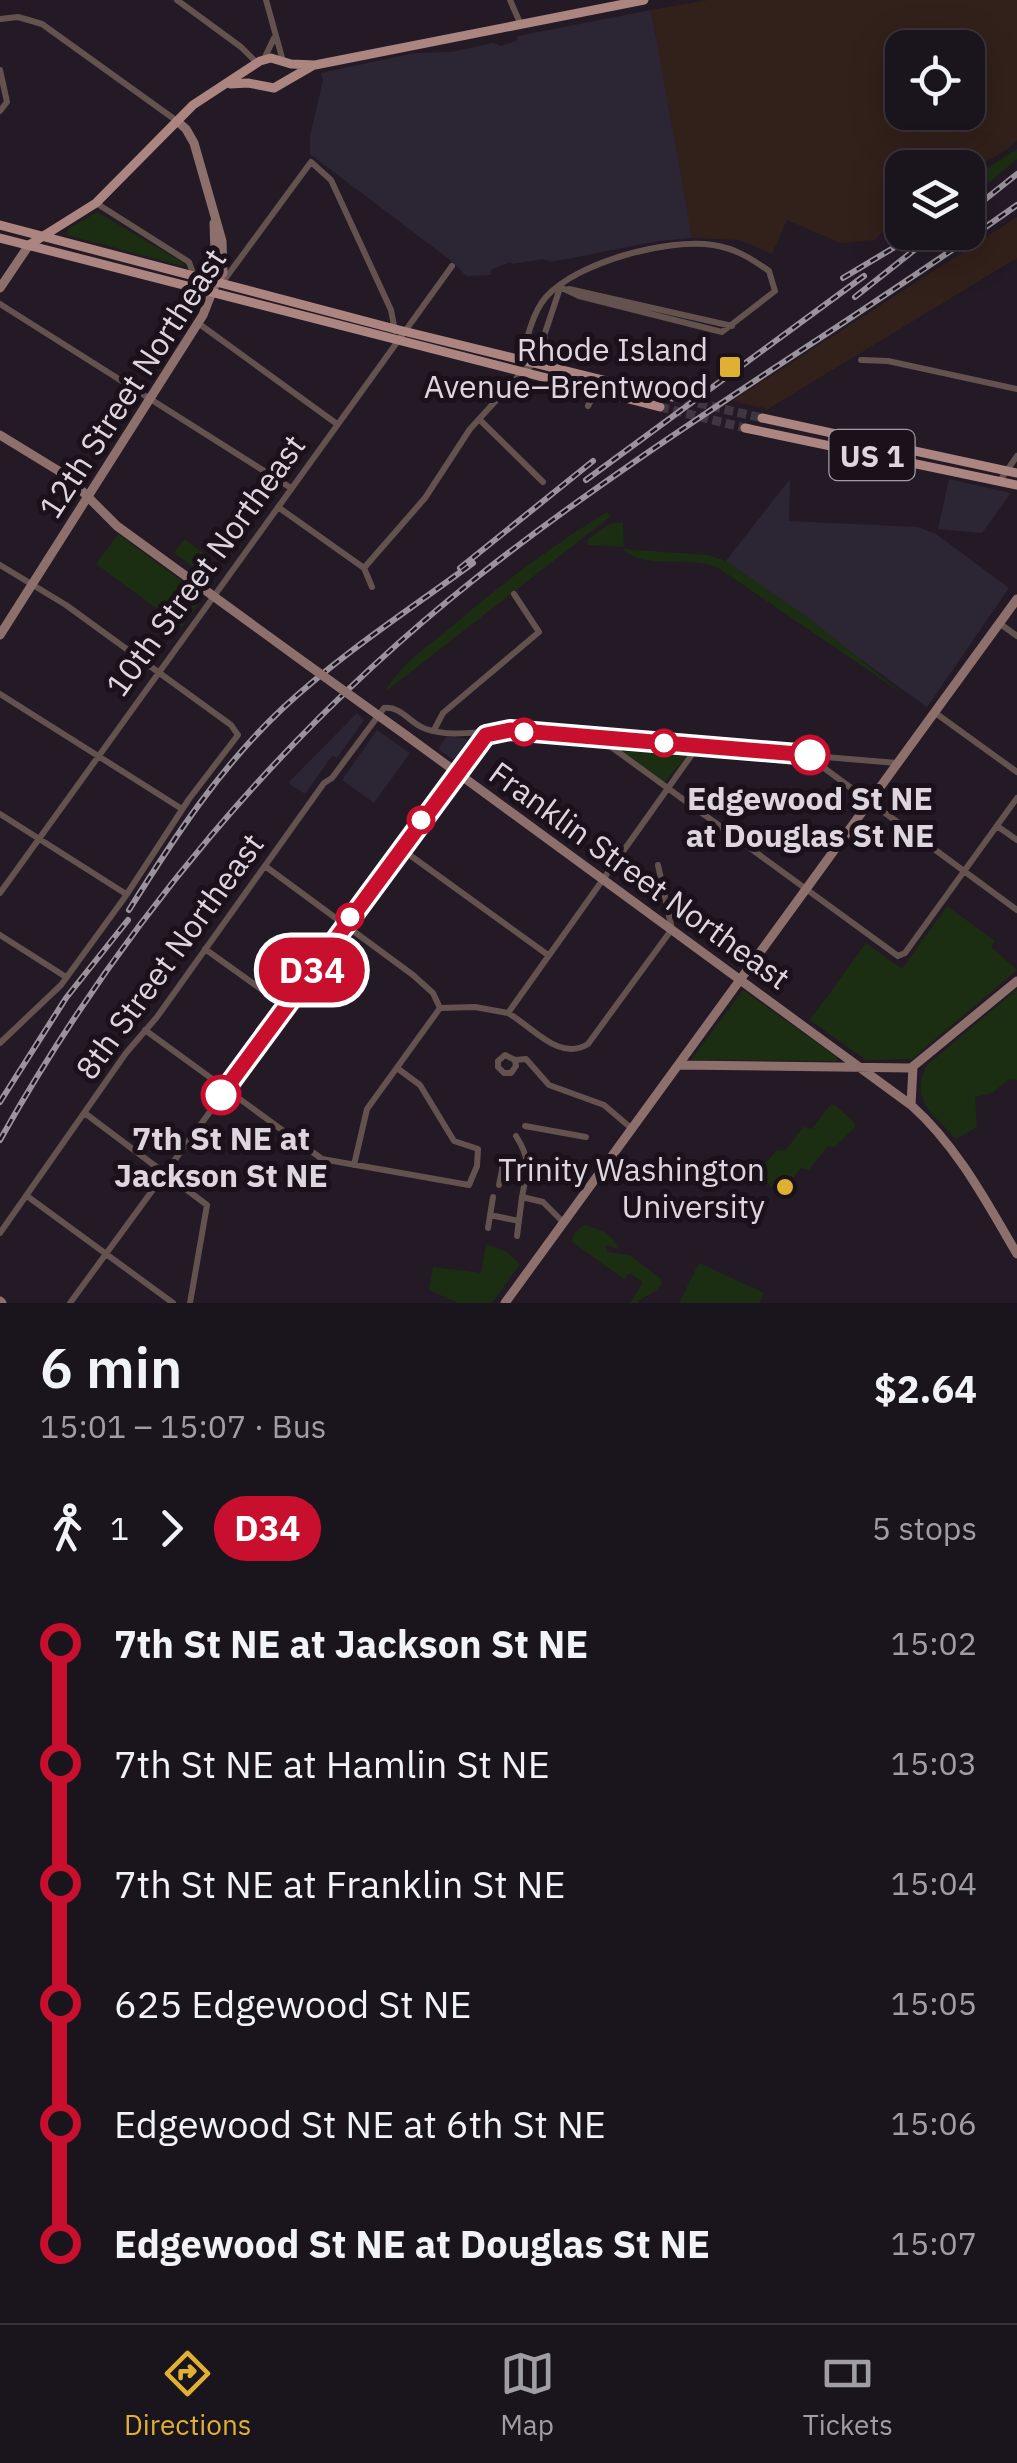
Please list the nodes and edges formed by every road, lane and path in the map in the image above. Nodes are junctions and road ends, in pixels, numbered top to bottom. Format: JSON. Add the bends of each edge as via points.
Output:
{"nodes":[{"id":1,"x":177,"y":0,"type":"edge"},
{"id":2,"x":266,"y":0,"type":"edge"},
{"id":3,"x":510,"y":0,"type":"edge"},
{"id":4,"x":644,"y":0,"type":"edge"},
{"id":5,"x":190,"y":4,"type":"edge"},
{"id":6,"x":0,"y":19,"type":"edge"},
{"id":7,"x":521,"y":25,"type":"junction"},
{"id":8,"x":274,"y":31,"type":"junction"},
{"id":9,"x":284,"y":62,"type":"junction"},
{"id":10,"x":257,"y":64,"type":"junction"},
{"id":11,"x":314,"y":64,"type":"junction"},
{"id":12,"x":0,"y":70,"type":"edge"},
{"id":13,"x":288,"y":79,"type":"junction"},
{"id":14,"x":227,"y":84,"type":"junction"},
{"id":15,"x":256,"y":84,"type":"junction"},
{"id":16,"x":0,"y":111,"type":"edge"},
{"id":17,"x":177,"y":121,"type":"junction"},
{"id":18,"x":96,"y":203,"type":"junction"},
{"id":19,"x":0,"y":225,"type":"edge"},
{"id":20,"x":43,"y":236,"type":"junction"},
{"id":21,"x":0,"y":238,"type":"edge"},
{"id":22,"x":29,"y":245,"type":"junction"},
{"id":23,"x":452,"y":266,"type":"dead end"},
{"id":24,"x":194,"y":276,"type":"junction"},
{"id":25,"x":217,"y":286,"type":"junction"},
{"id":26,"x":0,"y":288,"type":"edge"},
{"id":27,"x":560,"y":288,"type":"junction"},
{"id":28,"x":0,"y":304,"type":"edge"},
{"id":29,"x":198,"y":324,"type":"junction"},
{"id":30,"x":546,"y":326,"type":"junction"},
{"id":31,"x":399,"y":333,"type":"junction"},
{"id":32,"x":861,"y":360,"type":"dead end"},
{"id":33,"x":535,"y":363,"type":"junction"},
{"id":34,"x":522,"y":365,"type":"junction"},
{"id":35,"x":571,"y":372,"type":"junction"},
{"id":36,"x":1017,"y":389,"type":"edge"},
{"id":37,"x":596,"y":390,"type":"junction"},
{"id":38,"x":672,"y":397,"type":"tunnel mouth"},
{"id":39,"x":150,"y":399,"type":"junction"},
{"id":40,"x":588,"y":406,"type":"dead end"},
{"id":41,"x":660,"y":408,"type":"tunnel mouth"},
{"id":42,"x":479,"y":418,"type":"junction"},
{"id":43,"x":762,"y":418,"type":"tunnel mouth"},
{"id":44,"x":337,"y":424,"type":"junction"},
{"id":45,"x":745,"y":428,"type":"tunnel mouth"},
{"id":46,"x":0,"y":435,"type":"edge"},
{"id":47,"x":1017,"y":456,"type":"edge"},
{"id":48,"x":1012,"y":472,"type":"edge"},
{"id":49,"x":543,"y":482,"type":"dead end"},
{"id":50,"x":999,"y":482,"type":"junction"},
{"id":51,"x":1017,"y":486,"type":"edge"},
{"id":52,"x":291,"y":488,"type":"junction"},
{"id":53,"x":88,"y":497,"type":"junction"},
{"id":54,"x":278,"y":506,"type":"junction"},
{"id":55,"x":0,"y":565,"type":"edge"},
{"id":56,"x":364,"y":568,"type":"junction"},
{"id":57,"x":32,"y":584,"type":"junction"},
{"id":58,"x":372,"y":587,"type":"dead end"},
{"id":59,"x":514,"y":594,"type":"dead end"},
{"id":60,"x":214,"y":596,"type":"junction"},
{"id":61,"x":1017,"y":599,"type":"edge"},
{"id":62,"x":999,"y":623,"type":"junction"},
{"id":63,"x":0,"y":635,"type":"edge"},
{"id":64,"x":1017,"y":636,"type":"edge"},
{"id":65,"x":158,"y":672,"type":"junction"},
{"id":66,"x":0,"y":694,"type":"edge"},
{"id":67,"x":934,"y":712,"type":"junction"},
{"id":68,"x":434,"y":730,"type":"junction"},
{"id":69,"x":486,"y":735,"type":"junction"},
{"id":70,"x":598,"y":738,"type":"junction"},
{"id":71,"x":698,"y":746,"type":"junction"},
{"id":72,"x":814,"y":755,"type":"junction"},
{"id":73,"x":98,"y":757,"type":"junction"},
{"id":74,"x":897,"y":763,"type":"junction"},
{"id":75,"x":456,"y":771,"type":"junction"},
{"id":76,"x":1017,"y":772,"type":"edge"},
{"id":77,"x":668,"y":790,"type":"junction"},
{"id":78,"x":1017,"y":798,"type":"edge"},
{"id":79,"x":870,"y":801,"type":"junction"},
{"id":80,"x":182,"y":810,"type":"junction"},
{"id":81,"x":0,"y":814,"type":"edge"},
{"id":82,"x":997,"y":826,"type":"junction"},
{"id":83,"x":39,"y":839,"type":"junction"},
{"id":84,"x":1017,"y":840,"type":"edge"},
{"id":85,"x":400,"y":848,"type":"junction"},
{"id":86,"x":264,"y":866,"type":"junction"},
{"id":87,"x":658,"y":866,"type":"dead end"},
{"id":88,"x":964,"y":871,"type":"junction"},
{"id":89,"x":603,"y":879,"type":"junction"},
{"id":90,"x":806,"y":890,"type":"junction"},
{"id":91,"x":0,"y":893,"type":"edge"},
{"id":92,"x":126,"y":894,"type":"junction"},
{"id":93,"x":1017,"y":910,"type":"edge"},
{"id":94,"x":345,"y":925,"type":"junction"},
{"id":95,"x":672,"y":929,"type":"junction"},
{"id":96,"x":0,"y":935,"type":"edge"},
{"id":97,"x":205,"y":949,"type":"junction"},
{"id":98,"x":548,"y":955,"type":"junction"},
{"id":99,"x":66,"y":977,"type":"junction"},
{"id":100,"x":740,"y":980,"type":"junction"},
{"id":101,"x":1017,"y":981,"type":"edge"},
{"id":102,"x":286,"y":1007,"type":"junction"},
{"id":103,"x":440,"y":1008,"type":"junction"},
{"id":104,"x":508,"y":1013,"type":"junction"},
{"id":105,"x":145,"y":1030,"type":"junction"},
{"id":106,"x":0,"y":1043,"type":"edge"},
{"id":107,"x":516,"y":1060,"type":"dead end"},
{"id":108,"x":678,"y":1065,"type":"junction"},
{"id":109,"x":913,"y":1067,"type":"junction"},
{"id":110,"x":397,"y":1068,"type":"junction"},
{"id":111,"x":862,"y":1068,"type":"junction"},
{"id":112,"x":226,"y":1090,"type":"junction"},
{"id":113,"x":911,"y":1105,"type":"junction"},
{"id":114,"x":86,"y":1114,"type":"junction"},
{"id":115,"x":526,"y":1126,"type":"dead end"},
{"id":116,"x":631,"y":1128,"type":"junction"},
{"id":117,"x":516,"y":1136,"type":"dead end"},
{"id":118,"x":586,"y":1137,"type":"dead end"},
{"id":119,"x":354,"y":1166,"type":"junction"},
{"id":120,"x":166,"y":1172,"type":"junction"},
{"id":121,"x":526,"y":1173,"type":"junction"},
{"id":122,"x":499,"y":1185,"type":"dead end"},
{"id":123,"x":27,"y":1196,"type":"junction"},
{"id":124,"x":494,"y":1197,"type":"dead end"},
{"id":125,"x":522,"y":1197,"type":"junction"},
{"id":126,"x":490,"y":1215,"type":"junction"},
{"id":127,"x":519,"y":1221,"type":"junction"},
{"id":128,"x":563,"y":1222,"type":"junction"},
{"id":129,"x":488,"y":1228,"type":"dead end"},
{"id":130,"x":0,"y":1233,"type":"edge"},
{"id":131,"x":517,"y":1236,"type":"dead end"},
{"id":132,"x":106,"y":1253,"type":"junction"},
{"id":133,"x":1017,"y":1254,"type":"edge"},
{"id":134,"x":70,"y":1303,"type":"edge"},
{"id":135,"x":174,"y":1303,"type":"edge"},
{"id":136,"x":190,"y":1303,"type":"edge"},
{"id":137,"x":505,"y":1303,"type":"edge"}],
"edges":[{"from":1,"to":5,"type":"street"},
{"from":2,"to":8,"type":"street"},
{"from":3,"to":7,"type":"street"},
{"from":4,"to":7,"type":"main road"},
{"from":5,"to":10,"type":"street"},
{"from":6,"to":17,"type":"street","via":[[42,24]]},
{"from":7,"to":11,"type":"main road"},
{"from":8,"to":9,"type":"street"},
{"from":8,"to":10,"type":"street","via":[[274,42]]},
{"from":9,"to":10,"type":"main road"},
{"from":9,"to":11,"type":"main road"},
{"from":9,"to":13,"type":"main road"},
{"from":10,"to":14,"type":"main road"},
{"from":10,"to":15,"type":"main road"},
{"from":11,"to":13,"type":"main road"},
{"from":12,"to":16,"type":"street","via":[[7,100]]},
{"from":13,"to":15,"type":"main road","via":[[270,89]]},
{"from":14,"to":15,"type":"main road"},
{"from":14,"to":17,"type":"main road"},
{"from":17,"to":18,"type":"main road"},
{"from":17,"to":25,"type":"street","via":[[193,140],[214,223]]},
{"from":18,"to":20,"type":"main road"},
{"from":18,"to":24,"type":"street","via":[[186,261]]},
{"from":19,"to":20,"type":"main road"},
{"from":20,"to":22,"type":"main road"},
{"from":20,"to":24,"type":"main road"},
{"from":21,"to":22,"type":"main road"},
{"from":22,"to":25,"type":"main road"},
{"from":22,"to":26,"type":"street"},
{"from":23,"to":31,"type":"street","name":"10th Street Northeast"},
{"from":24,"to":25,"type":"main road"},
{"from":25,"to":29,"type":"street","name":"12th Street Northeast"},
{"from":25,"to":31,"type":"main road"},
{"from":25,"to":31,"type":"street","name":"12th Street Northeast","via":[[311,162],[330,180]]},
{"from":27,"to":27,"type":"street","via":[[733,326],[772,295],[774,280],[741,253],[713,244],[635,253]]},
{"from":27,"to":30,"type":"street"},
{"from":27,"to":34,"type":"street","via":[[537,310]]},
{"from":28,"to":39,"type":"street"},
{"from":29,"to":39,"type":"street","name":"12th Street Northeast"},
{"from":29,"to":44,"type":"street"},
{"from":30,"to":33,"type":"street"},
{"from":30,"to":35,"type":"street","via":[[548,356]]},
{"from":31,"to":34,"type":"main road"},
{"from":31,"to":44,"type":"street","name":"10th Street Northeast"},
{"from":32,"to":36,"type":"street"},
{"from":33,"to":34,"type":"main road"},
{"from":33,"to":35,"type":"main road"},
{"from":34,"to":37,"type":"main road"},
{"from":34,"to":42,"type":"street"},
{"from":35,"to":38,"type":"main road"},
{"from":37,"to":40,"type":"street"},
{"from":37,"to":41,"type":"main road"},
{"from":39,"to":52,"type":"street"},
{"from":39,"to":53,"type":"street","name":"12th Street Northeast"},
{"from":42,"to":49,"type":"street"},
{"from":42,"to":56,"type":"street","via":[[425,498]]},
{"from":43,"to":48,"type":"main road","number":"US 1"},
{"from":44,"to":52,"type":"street","name":"10th Street Northeast"},
{"from":45,"to":50,"type":"main road","number":"US 1"},
{"from":46,"to":53,"type":"street","name":"Franklin Street Northeast","via":[[67,476]]},
{"from":47,"to":48,"type":"street"},
{"from":48,"to":50,"type":"street"},
{"from":50,"to":51,"type":"main road","number":"US 1"},
{"from":52,"to":54,"type":"street","name":"10th Street Northeast"},
{"from":53,"to":57,"type":"street","name":"12th Street Northeast"},
{"from":53,"to":60,"type":"street","name":"Franklin Street Northeast"},
{"from":54,"to":56,"type":"street"},
{"from":54,"to":60,"type":"street","name":"10th Street Northeast"},
{"from":55,"to":57,"type":"street"},
{"from":56,"to":58,"type":"street"},
{"from":57,"to":63,"type":"street","name":"12th Street Northeast"},
{"from":57,"to":65,"type":"street"},
{"from":59,"to":68,"type":"street","via":[[539,632],[443,713]]},
{"from":60,"to":65,"type":"street","name":"10th Street Northeast"},
{"from":60,"to":75,"type":"street","name":"Franklin Street Northeast","bridge":true},
{"from":61,"to":62,"type":"street"},
{"from":62,"to":64,"type":"street"},
{"from":62,"to":67,"type":"street"},
{"from":65,"to":73,"type":"street","name":"10th Street Northeast"},
{"from":65,"to":80,"type":"street","via":[[236,729],[236,741]]},
{"from":66,"to":73,"type":"street"},
{"from":67,"to":74,"type":"street"},
{"from":67,"to":76,"type":"street"},
{"from":68,"to":69,"type":"street"},
{"from":68,"to":86,"type":"street","name":"8th Street Northeast","via":[[393,707],[381,710]]},
{"from":69,"to":70,"type":"street","via":[[500,730]]},
{"from":69,"to":75,"type":"street"},
{"from":70,"to":71,"type":"street"},
{"from":70,"to":77,"type":"street"},
{"from":71,"to":72,"type":"street"},
{"from":71,"to":77,"type":"street"},
{"from":72,"to":74,"type":"street"},
{"from":72,"to":79,"type":"street"},
{"from":73,"to":80,"type":"street"},
{"from":73,"to":83,"type":"street","name":"10th Street Northeast"},
{"from":74,"to":79,"type":"street"},
{"from":75,"to":85,"type":"street"},
{"from":75,"to":89,"type":"street","name":"Franklin Street Northeast"},
{"from":77,"to":89,"type":"street"},
{"from":77,"to":90,"type":"street"},
{"from":78,"to":82,"type":"street"},
{"from":79,"to":88,"type":"street"},
{"from":79,"to":90,"type":"street"},
{"from":80,"to":92,"type":"street"},
{"from":81,"to":83,"type":"street"},
{"from":82,"to":84,"type":"street"},
{"from":82,"to":88,"type":"street"},
{"from":83,"to":91,"type":"street","name":"10th Street Northeast"},
{"from":83,"to":92,"type":"street"},
{"from":85,"to":94,"type":"street"},
{"from":85,"to":98,"type":"street"},
{"from":86,"to":94,"type":"street"},
{"from":86,"to":97,"type":"street","name":"8th Street Northeast"},
{"from":87,"to":95,"type":"street"},
{"from":88,"to":90,"type":"street","via":[[898,956]]},
{"from":88,"to":93,"type":"street"},
{"from":89,"to":95,"type":"street","name":"Franklin Street Northeast"},
{"from":89,"to":98,"type":"street"},
{"from":90,"to":100,"type":"street"},
{"from":92,"to":99,"type":"street"},
{"from":94,"to":102,"type":"street"},
{"from":94,"to":103,"type":"street","via":[[414,975]]},
{"from":95,"to":100,"type":"street","name":"Franklin Street Northeast"},
{"from":95,"to":104,"type":"street","via":[[590,1042],[573,1050],[556,1046]]},
{"from":96,"to":99,"type":"street"},
{"from":97,"to":102,"type":"street"},
{"from":97,"to":105,"type":"street","name":"8th Street Northeast"},
{"from":98,"to":104,"type":"street"},
{"from":99,"to":106,"type":"street"},
{"from":100,"to":108,"type":"street"},
{"from":100,"to":111,"type":"street","name":"Franklin Street Northeast"},
{"from":101,"to":109,"type":"street"},
{"from":102,"to":112,"type":"street"},
{"from":103,"to":104,"type":"street"},
{"from":103,"to":110,"type":"street"},
{"from":105,"to":112,"type":"street"},
{"from":105,"to":114,"type":"street","name":"8th Street Northeast"},
{"from":107,"to":116,"type":"street","via":[[526,1059],[549,1085],[604,1106]]},
{"from":108,"to":111,"type":"street"},
{"from":108,"to":116,"type":"street"},
{"from":109,"to":111,"type":"street"},
{"from":109,"to":113,"type":"street"},
{"from":110,"to":119,"type":"street","via":[[367,1109]]},
{"from":110,"to":119,"type":"street","via":[[420,1085],[454,1141],[478,1149],[473,1182],[465,1186]]},
{"from":111,"to":113,"type":"street","name":"Franklin Street Northeast"},
{"from":112,"to":119,"type":"street","via":[[322,1159]]},
{"from":112,"to":120,"type":"street"},
{"from":113,"to":133,"type":"street","name":"Franklin Street Northeast","via":[[965,1166]]},
{"from":114,"to":120,"type":"street"},
{"from":114,"to":123,"type":"street","name":"8th Street Northeast"},
{"from":115,"to":118,"type":"street"},
{"from":116,"to":128,"type":"street"},
{"from":117,"to":121,"type":"street","via":[[527,1152]]},
{"from":120,"to":132,"type":"street"},
{"from":120,"to":136,"type":"street","via":[[207,1205]]},
{"from":121,"to":122,"type":"street","via":[[503,1164]]},
{"from":121,"to":125,"type":"street"},
{"from":123,"to":130,"type":"street","name":"8th Street Northeast"},
{"from":123,"to":132,"type":"street"},
{"from":124,"to":126,"type":"street"},
{"from":125,"to":127,"type":"street"},
{"from":125,"to":128,"type":"street","via":[[543,1202]]},
{"from":126,"to":127,"type":"street"},
{"from":126,"to":129,"type":"street"},
{"from":127,"to":131,"type":"street"},
{"from":128,"to":137,"type":"street"},
{"from":132,"to":134,"type":"street"},
{"from":132,"to":135,"type":"street"}]}
